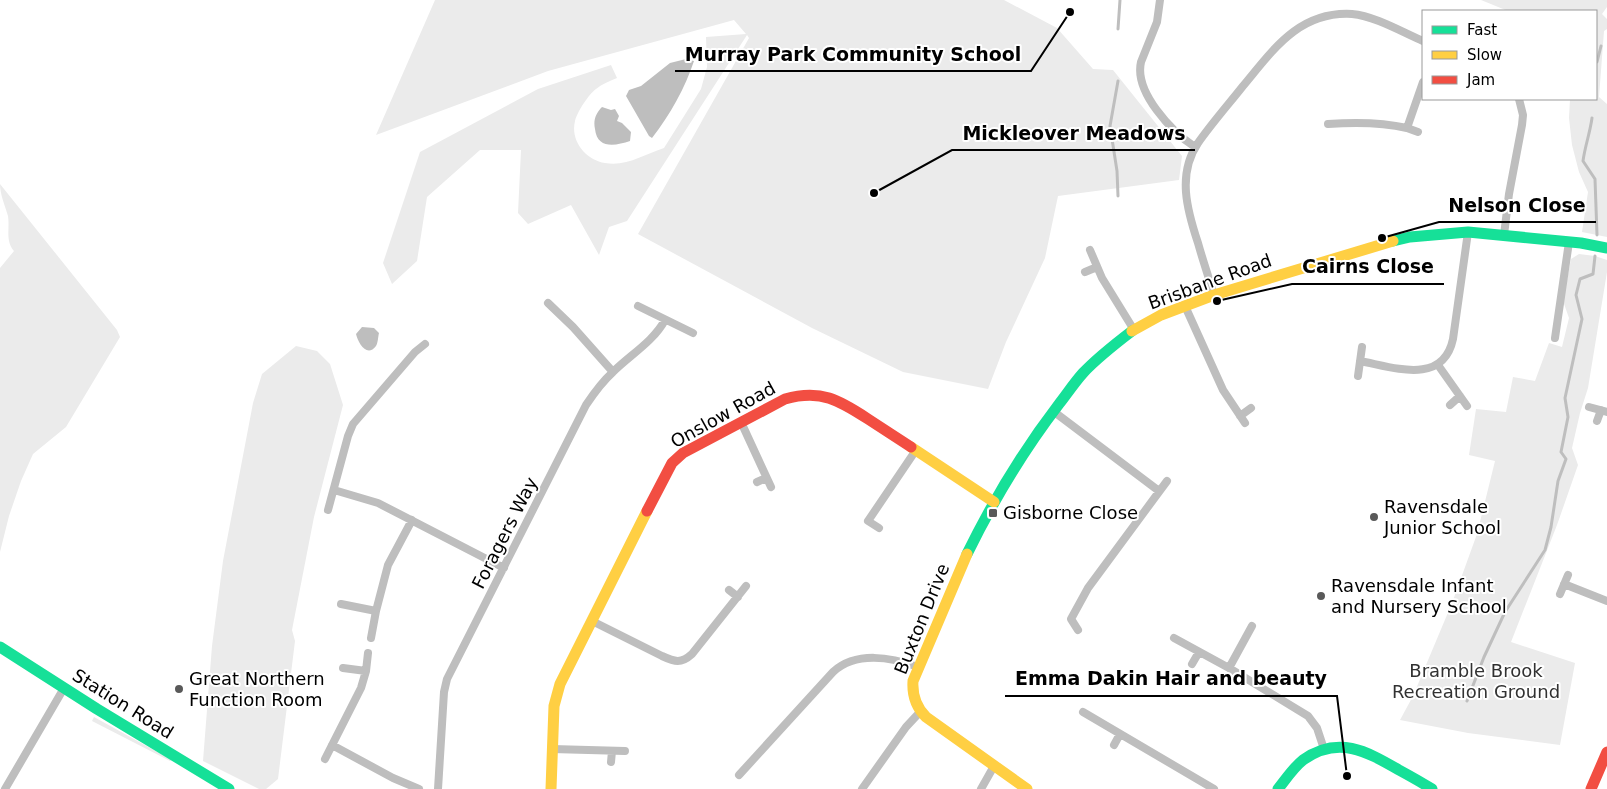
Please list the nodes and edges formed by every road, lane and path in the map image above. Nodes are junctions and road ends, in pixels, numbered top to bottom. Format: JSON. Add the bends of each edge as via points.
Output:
{"nodes":[{"id":1,"x":1160,"y":0,"type":"edge"},
{"id":2,"x":1422,"y":41,"type":"edge"},
{"id":3,"x":1422,"y":85,"type":"edge"},
{"id":4,"x":1519,"y":100,"type":"edge"},
{"id":5,"x":1328,"y":124,"type":"dead end"},
{"id":6,"x":1407,"y":128,"type":"junction"},
{"id":7,"x":1418,"y":132,"type":"dead end"},
{"id":8,"x":1195,"y":147,"type":"junction"},
{"id":9,"x":1468,"y":232,"type":"junction"},
{"id":10,"x":1504,"y":235,"type":"junction"},
{"id":11,"x":1569,"y":242,"type":"junction"},
{"id":12,"x":1607,"y":248,"type":"edge"},
{"id":13,"x":1090,"y":250,"type":"dead end"},
{"id":14,"x":1097,"y":267,"type":"junction"},
{"id":15,"x":1085,"y":272,"type":"dead end"},
{"id":16,"x":1214,"y":295,"type":"junction"},
{"id":17,"x":548,"y":303,"type":"dead end"},
{"id":18,"x":638,"y":306,"type":"dead end"},
{"id":19,"x":1185,"y":306,"type":"junction"},
{"id":20,"x":665,"y":320,"type":"junction"},
{"id":21,"x":1134,"y":330,"type":"junction"},
{"id":22,"x":693,"y":333,"type":"dead end"},
{"id":23,"x":1555,"y":338,"type":"dead end"},
{"id":24,"x":425,"y":344,"type":"dead end"},
{"id":25,"x":1362,"y":347,"type":"dead end"},
{"id":26,"x":1360,"y":361,"type":"junction"},
{"id":27,"x":1438,"y":364,"type":"junction"},
{"id":28,"x":613,"y":372,"type":"junction"},
{"id":29,"x":1358,"y":376,"type":"dead end"},
{"id":30,"x":1460,"y":396,"type":"junction"},
{"id":31,"x":1450,"y":404,"type":"dead end"},
{"id":32,"x":1467,"y":406,"type":"dead end"},
{"id":33,"x":1589,"y":407,"type":"dead end"},
{"id":34,"x":1251,"y":408,"type":"dead end"},
{"id":35,"x":1053,"y":411,"type":"junction"},
{"id":36,"x":1604,"y":411,"type":"edge"},
{"id":37,"x":1240,"y":416,"type":"junction"},
{"id":38,"x":1597,"y":421,"type":"dead end"},
{"id":39,"x":741,"y":422,"type":"junction"},
{"id":40,"x":1246,"y":423,"type":"dead end"},
{"id":41,"x":916,"y":450,"type":"junction"},
{"id":42,"x":766,"y":478,"type":"junction"},
{"id":43,"x":757,"y":482,"type":"dead end"},
{"id":44,"x":1167,"y":482,"type":"dead end"},
{"id":45,"x":771,"y":487,"type":"dead end"},
{"id":46,"x":334,"y":490,"type":"junction"},
{"id":47,"x":1159,"y":491,"type":"junction"},
{"id":48,"x":994,"y":502,"type":"junction"},
{"id":49,"x":328,"y":510,"type":"dead end"},
{"id":50,"x":412,"y":520,"type":"junction"},
{"id":51,"x":878,"y":528,"type":"dead end"},
{"id":52,"x":504,"y":568,"type":"junction"},
{"id":53,"x":1568,"y":575,"type":"dead end"},
{"id":54,"x":1564,"y":584,"type":"junction"},
{"id":55,"x":746,"y":586,"type":"dead end"},
{"id":56,"x":730,"y":590,"type":"dead end"},
{"id":57,"x":1560,"y":594,"type":"dead end"},
{"id":58,"x":738,"y":597,"type":"junction"},
{"id":59,"x":1607,"y":602,"type":"edge"},
{"id":60,"x":341,"y":604,"type":"dead end"},
{"id":61,"x":376,"y":611,"type":"junction"},
{"id":62,"x":592,"y":621,"type":"junction"},
{"id":63,"x":1252,"y":626,"type":"dead end"},
{"id":64,"x":1078,"y":630,"type":"dead end"},
{"id":65,"x":371,"y":638,"type":"dead end"},
{"id":66,"x":1174,"y":638,"type":"dead end"},
{"id":67,"x":0,"y":647,"type":"edge"},
{"id":68,"x":1199,"y":652,"type":"junction"},
{"id":69,"x":368,"y":653,"type":"dead end"},
{"id":70,"x":1192,"y":664,"type":"dead end"},
{"id":71,"x":918,"y":667,"type":"junction"},
{"id":72,"x":343,"y":668,"type":"dead end"},
{"id":73,"x":1229,"y":668,"type":"junction"},
{"id":74,"x":366,"y":671,"type":"junction"},
{"id":75,"x":64,"y":688,"type":"junction"},
{"id":76,"x":920,"y":712,"type":"junction"},
{"id":77,"x":1084,"y":712,"type":"dead end"},
{"id":78,"x":1120,"y":734,"type":"junction"},
{"id":79,"x":1114,"y":745,"type":"dead end"},
{"id":80,"x":332,"y":746,"type":"junction"},
{"id":81,"x":1324,"y":749,"type":"junction"},
{"id":82,"x":552,"y":750,"type":"junction"},
{"id":83,"x":612,"y":751,"type":"junction"},
{"id":84,"x":625,"y":751,"type":"dead end"},
{"id":85,"x":1607,"y":752,"type":"edge"},
{"id":86,"x":325,"y":759,"type":"dead end"},
{"id":87,"x":611,"y":762,"type":"dead end"},
{"id":88,"x":994,"y":766,"type":"junction"},
{"id":89,"x":739,"y":775,"type":"dead end"},
{"id":90,"x":1426,"y":788,"type":"edge"},
{"id":91,"x":3,"y":789,"type":"edge"},
{"id":92,"x":229,"y":789,"type":"edge"},
{"id":93,"x":419,"y":789,"type":"edge"},
{"id":94,"x":438,"y":789,"type":"edge"},
{"id":95,"x":551,"y":789,"type":"edge"},
{"id":96,"x":862,"y":789,"type":"edge"},
{"id":97,"x":981,"y":789,"type":"edge"},
{"id":98,"x":1027,"y":789,"type":"edge"},
{"id":99,"x":1214,"y":789,"type":"edge"},
{"id":100,"x":1278,"y":789,"type":"edge"},
{"id":101,"x":1591,"y":789,"type":"edge"}],
"edges":[{"from":1,"to":8,"type":"street","via":[[1157,22],[1140,67],[1141,80],[1160,113],[1181,138]]},
{"from":2,"to":8,"type":"street","via":[[1359,15],[1325,17],[1306,23],[1292,31],[1272,51]]},
{"from":3,"to":6,"type":"street"},
{"from":4,"to":10,"type":"street","via":[[1522,125],[1508,194]]},
{"from":5,"to":6,"type":"street","via":[[1378,123]]},
{"from":6,"to":7,"type":"street"},
{"from":8,"to":16,"type":"street","via":[[1187,170],[1186,201]]},
{"from":9,"to":10,"type":"street","name":"Brisbane Road"},
{"from":9,"to":16,"type":"street","name":"Brisbane Road","via":[[1428,234],[1385,243]]},
{"from":9,"to":27,"type":"street","via":[[1451,346],[1444,360]]},
{"from":10,"to":11,"type":"street","name":"Brisbane Road"},
{"from":11,"to":12,"type":"street","name":"Brisbane Road"},
{"from":11,"to":23,"type":"street"},
{"from":13,"to":14,"type":"street"},
{"from":14,"to":15,"type":"street"},
{"from":14,"to":21,"type":"street"},
{"from":16,"to":19,"type":"street","name":"Brisbane Road"},
{"from":17,"to":28,"type":"street"},
{"from":18,"to":20,"type":"street"},
{"from":19,"to":21,"type":"street","name":"Brisbane Road"},
{"from":19,"to":37,"type":"street","via":[[1223,390]]},
{"from":20,"to":22,"type":"street"},
{"from":20,"to":28,"type":"street","name":"Foragers Way","via":[[652,338]]},
{"from":21,"to":35,"type":"street","name":"Brisbane Road","via":[[1092,363]]},
{"from":24,"to":46,"type":"street","via":[[353,424]]},
{"from":25,"to":26,"type":"street"},
{"from":26,"to":27,"type":"street","via":[[1419,370]]},
{"from":26,"to":29,"type":"street"},
{"from":27,"to":30,"type":"street"},
{"from":28,"to":52,"type":"street","name":"Foragers Way","via":[[586,405]]},
{"from":30,"to":31,"type":"street"},
{"from":30,"to":32,"type":"street"},
{"from":33,"to":36,"type":"street"},
{"from":34,"to":37,"type":"street"},
{"from":35,"to":47,"type":"street"},
{"from":35,"to":48,"type":"street","name":"Brisbane Road"},
{"from":36,"to":38,"type":"street"},
{"from":37,"to":40,"type":"street"},
{"from":39,"to":41,"type":"street","name":"Onslow Road","via":[[794,396],[819,395],[844,403]]},
{"from":39,"to":42,"type":"street"},
{"from":39,"to":62,"type":"street","name":"Onslow Road","via":[[672,463]]},
{"from":41,"to":48,"type":"street","name":"Onslow Road"},
{"from":41,"to":51,"type":"street","via":[[868,521]]},
{"from":42,"to":43,"type":"street"},
{"from":42,"to":45,"type":"street"},
{"from":44,"to":47,"type":"street"},
{"from":46,"to":49,"type":"street"},
{"from":46,"to":50,"type":"street","via":[[378,503]]},
{"from":47,"to":64,"type":"street","via":[[1088,588],[1071,619]]},
{"from":48,"to":71,"type":"street","name":"Buxton Drive"},
{"from":50,"to":52,"type":"street"},
{"from":50,"to":61,"type":"street","via":[[388,565]]},
{"from":52,"to":94,"type":"street","name":"Foragers Way","via":[[444,692]]},
{"from":53,"to":54,"type":"street"},
{"from":54,"to":57,"type":"street"},
{"from":54,"to":59,"type":"street"},
{"from":55,"to":58,"type":"street"},
{"from":56,"to":58,"type":"street"},
{"from":58,"to":62,"type":"street","via":[[692,654],[682,661],[670,660]]},
{"from":60,"to":61,"type":"street"},
{"from":61,"to":65,"type":"street"},
{"from":62,"to":82,"type":"street","name":"Onslow Road","via":[[555,697]]},
{"from":63,"to":73,"type":"street"},
{"from":66,"to":68,"type":"street"},
{"from":67,"to":75,"type":"street","name":"Station Road"},
{"from":68,"to":70,"type":"street"},
{"from":68,"to":73,"type":"street"},
{"from":69,"to":74,"type":"street"},
{"from":71,"to":76,"type":"street","name":"Buxton Drive","via":[[912,687],[914,702]]},
{"from":71,"to":89,"type":"street","via":[[872,658],[842,665]]},
{"from":72,"to":74,"type":"street"},
{"from":73,"to":81,"type":"street","via":[[1311,719]]},
{"from":74,"to":80,"type":"street"},
{"from":75,"to":91,"type":"street"},
{"from":75,"to":92,"type":"street","name":"Station Road"},
{"from":76,"to":88,"type":"street"},
{"from":76,"to":96,"type":"street"},
{"from":77,"to":78,"type":"street"},
{"from":78,"to":79,"type":"street"},
{"from":78,"to":99,"type":"street"},
{"from":80,"to":86,"type":"street"},
{"from":80,"to":93,"type":"street"},
{"from":81,"to":90,"type":"street","via":[[1342,746],[1359,749]]},
{"from":81,"to":100,"type":"street","via":[[1305,758]]},
{"from":82,"to":83,"type":"street"},
{"from":82,"to":95,"type":"street","name":"Onslow Road"},
{"from":83,"to":84,"type":"street"},
{"from":83,"to":87,"type":"street"},
{"from":85,"to":101,"type":"street"},
{"from":88,"to":97,"type":"street"},
{"from":88,"to":98,"type":"street"}]}
